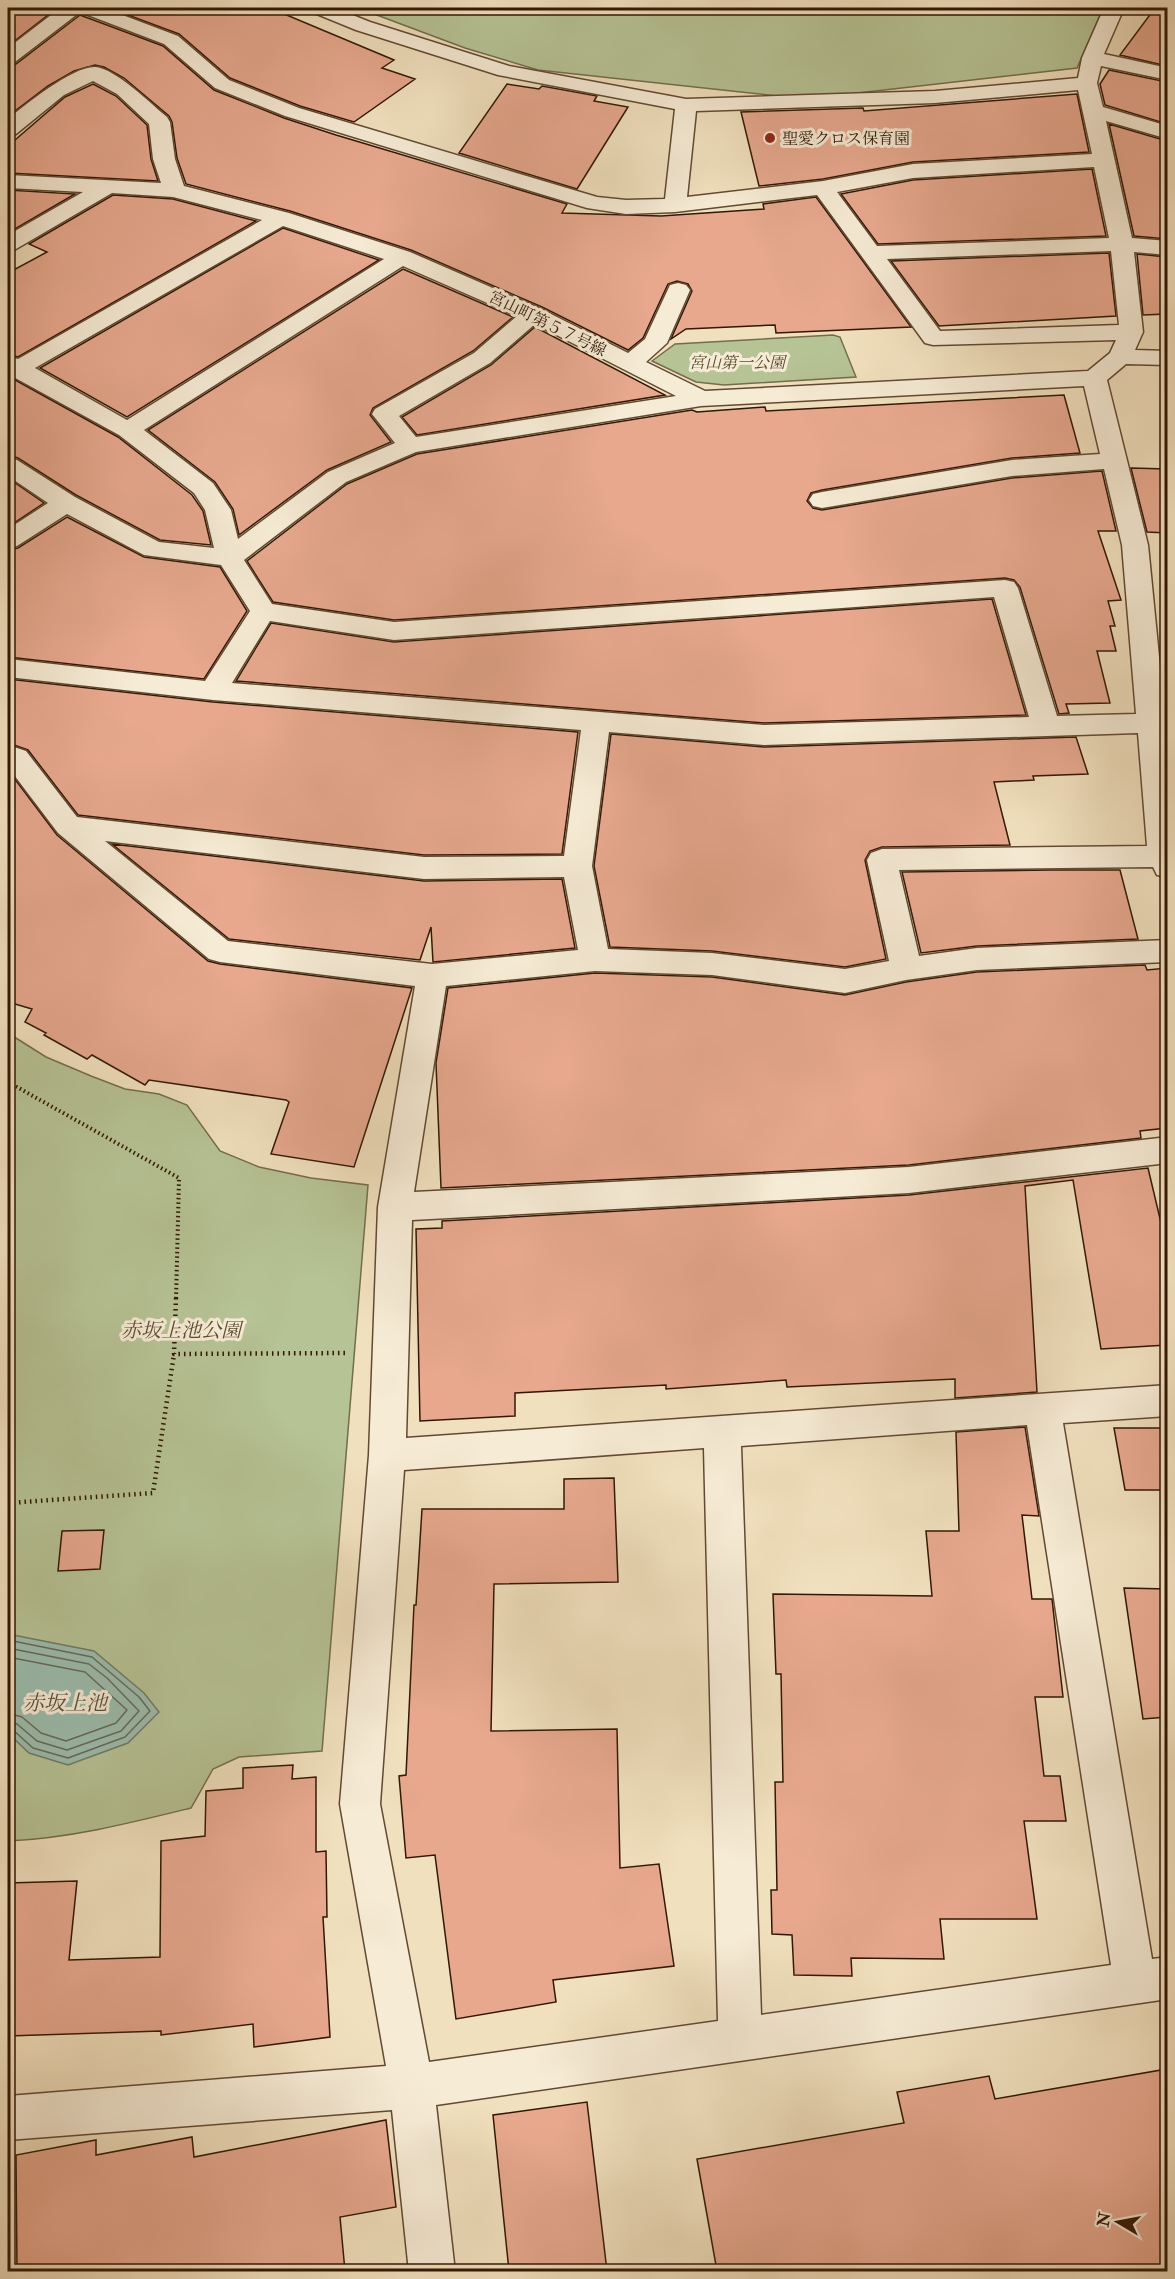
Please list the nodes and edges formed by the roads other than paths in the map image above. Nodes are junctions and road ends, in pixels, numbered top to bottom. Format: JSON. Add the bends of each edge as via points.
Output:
{"nodes":[{"id":1,"x":72,"y":8,"type":"edge"},
{"id":2,"x":87,"y":8,"type":"edge"},
{"id":3,"x":319,"y":8,"type":"edge"},
{"id":4,"x":1114,"y":8,"type":"edge"},
{"id":5,"x":8,"y":58,"type":"edge"},
{"id":6,"x":1092,"y":58,"type":"junction"},
{"id":7,"x":1167,"y":74,"type":"edge"},
{"id":8,"x":1087,"y":83,"type":"junction"},
{"id":9,"x":686,"y":105,"type":"junction"},
{"id":10,"x":1094,"y":111,"type":"junction"},
{"id":11,"x":8,"y":129,"type":"edge"},
{"id":12,"x":1167,"y":133,"type":"edge"},
{"id":13,"x":1104,"y":160,"type":"junction"},
{"id":14,"x":8,"y":181,"type":"edge"},
{"id":15,"x":110,"y":185,"type":"junction"},
{"id":16,"x":823,"y":188,"type":"junction"},
{"id":17,"x":174,"y":190,"type":"junction"},
{"id":18,"x":675,"y":205,"type":"junction"},
{"id":19,"x":281,"y":218,"type":"junction"},
{"id":20,"x":8,"y":244,"type":"edge"},
{"id":21,"x":1122,"y":244,"type":"junction"},
{"id":22,"x":1167,"y":248,"type":"edge"},
{"id":23,"x":870,"y":253,"type":"junction"},
{"id":24,"x":402,"y":257,"type":"junction"},
{"id":25,"x":678,"y":290,"type":"dead end"},
{"id":26,"x":533,"y":314,"type":"junction"},
{"id":27,"x":1131,"y":332,"type":"junction"},
{"id":28,"x":1120,"y":357,"type":"junction"},
{"id":29,"x":1167,"y":358,"type":"edge"},
{"id":30,"x":630,"y":363,"type":"junction"},
{"id":31,"x":12,"y":366,"type":"edge"},
{"id":32,"x":1094,"y":378,"type":"junction"},
{"id":33,"x":701,"y":399,"type":"junction"},
{"id":34,"x":128,"y":430,"type":"junction"},
{"id":35,"x":410,"y":445,"type":"junction"},
{"id":36,"x":1114,"y":461,"type":"junction"},
{"id":37,"x":8,"y":465,"type":"edge"},
{"id":38,"x":822,"y":500,"type":"dead end"},
{"id":39,"x":66,"y":503,"type":"junction"},
{"id":40,"x":8,"y":540,"type":"edge"},
{"id":41,"x":230,"y":558,"type":"junction"},
{"id":42,"x":263,"y":611,"type":"junction"},
{"id":43,"x":8,"y":668,"type":"edge"},
{"id":44,"x":213,"y":691,"type":"junction"},
{"id":45,"x":596,"y":722,"type":"junction"},
{"id":46,"x":1150,"y":723,"type":"junction"},
{"id":47,"x":1046,"y":726,"type":"junction"},
{"id":48,"x":8,"y":755,"type":"edge"},
{"id":49,"x":68,"y":826,"type":"junction"},
{"id":50,"x":1165,"y":861,"type":"edge"},
{"id":51,"x":577,"y":866,"type":"junction"},
{"id":52,"x":1167,"y":951,"type":"edge"},
{"id":53,"x":595,"y":960,"type":"junction"},
{"id":54,"x":906,"y":969,"type":"junction"},
{"id":55,"x":432,"y":976,"type":"junction"},
{"id":56,"x":1167,"y":1150,"type":"edge"},
{"id":57,"x":395,"y":1207,"type":"junction"},
{"id":58,"x":1167,"y":1400,"type":"edge"},
{"id":59,"x":1043,"y":1409,"type":"junction"},
{"id":60,"x":722,"y":1431,"type":"junction"},
{"id":61,"x":387,"y":1455,"type":"junction"},
{"id":62,"x":1151,"y":1981,"type":"edge"},
{"id":63,"x":740,"y":2040,"type":"junction"},
{"id":64,"x":412,"y":2086,"type":"junction"},
{"id":65,"x":8,"y":2118,"type":"edge"},
{"id":66,"x":432,"y":2271,"type":"edge"}],
"edges":[{"from":1,"to":5,"type":"street"},
{"from":2,"to":18,"type":"street","via":[[171,39],[222,84],[292,112],[595,203],[626,207]]},
{"from":3,"to":9,"type":"street","via":[[505,71]]},
{"from":4,"to":6,"type":"street"},
{"from":6,"to":7,"type":"street"},
{"from":6,"to":8,"type":"street"},
{"from":8,"to":9,"type":"street","via":[[934,97]]},
{"from":8,"to":10,"type":"street"},
{"from":9,"to":18,"type":"street"},
{"from":10,"to":12,"type":"street"},
{"from":10,"to":13,"type":"street"},
{"from":11,"to":17,"type":"street","via":[[57,91],[94,73],[124,90],[159,122],[164,159]]},
{"from":13,"to":16,"type":"street","via":[[913,171]]},
{"from":13,"to":21,"type":"street"},
{"from":14,"to":15,"type":"street","name":"宮山町第５７号線"},
{"from":15,"to":17,"type":"street","name":"宮山町第５７号線"},
{"from":15,"to":20,"type":"street"},
{"from":16,"to":18,"type":"street"},
{"from":16,"to":23,"type":"street"},
{"from":17,"to":19,"type":"street","name":"宮山町第５７号線"},
{"from":19,"to":24,"type":"street","name":"宮山町第５７号線"},
{"from":19,"to":31,"type":"street"},
{"from":21,"to":22,"type":"street"},
{"from":21,"to":23,"type":"street"},
{"from":21,"to":27,"type":"street"},
{"from":23,"to":27,"type":"street","via":[[933,338]]},
{"from":24,"to":26,"type":"street","name":"宮山町第５７号線"},
{"from":24,"to":34,"type":"street"},
{"from":25,"to":30,"type":"street","via":[[655,342]]},
{"from":26,"to":30,"type":"street","name":"宮山町第５７号線"},
{"from":26,"to":35,"type":"street","via":[[482,358],[384,414]]},
{"from":27,"to":28,"type":"street"},
{"from":28,"to":29,"type":"street"},
{"from":28,"to":32,"type":"street"},
{"from":30,"to":33,"type":"street","name":"宮山町第５７号線"},
{"from":31,"to":34,"type":"street"},
{"from":32,"to":33,"type":"street","name":"宮山町第５７号線"},
{"from":32,"to":36,"type":"street"},
{"from":33,"to":35,"type":"street"},
{"from":34,"to":41,"type":"street","via":[[204,488],[218,510]]},
{"from":35,"to":41,"type":"street","via":[[337,477]]},
{"from":36,"to":38,"type":"street","via":[[1012,468]]},
{"from":36,"to":46,"type":"street","via":[[1135,545]]},
{"from":37,"to":39,"type":"street"},
{"from":39,"to":40,"type":"street"},
{"from":39,"to":41,"type":"street","via":[[153,549]]},
{"from":41,"to":42,"type":"street"},
{"from":42,"to":44,"type":"street"},
{"from":42,"to":47,"type":"street","via":[[394,631],[1005,588]]},
{"from":43,"to":44,"type":"street"},
{"from":44,"to":45,"type":"street"},
{"from":45,"to":47,"type":"street","via":[[764,735]]},
{"from":45,"to":51,"type":"street"},
{"from":46,"to":47,"type":"street"},
{"from":46,"to":50,"type":"street"},
{"from":48,"to":49,"type":"street","via":[[16,758]]},
{"from":49,"to":51,"type":"street","via":[[424,868]]},
{"from":49,"to":55,"type":"street","via":[[220,951]]},
{"from":50,"to":54,"type":"street","via":[[882,860]]},
{"from":51,"to":53,"type":"street"},
{"from":52,"to":54,"type":"street","via":[[977,959]]},
{"from":53,"to":54,"type":"street","via":[[712,964],[845,981]]},
{"from":53,"to":55,"type":"street"},
{"from":55,"to":57,"type":"street"},
{"from":56,"to":57,"type":"street","via":[[909,1180]]},
{"from":57,"to":61,"type":"street"},
{"from":58,"to":59,"type":"street"},
{"from":59,"to":60,"type":"street"},
{"from":59,"to":62,"type":"street"},
{"from":60,"to":61,"type":"street"},
{"from":60,"to":63,"type":"street"},
{"from":61,"to":64,"type":"street","via":[[360,1804]]},
{"from":62,"to":63,"type":"street"},
{"from":63,"to":64,"type":"street"},
{"from":64,"to":65,"type":"street"},
{"from":64,"to":66,"type":"street"}]}
